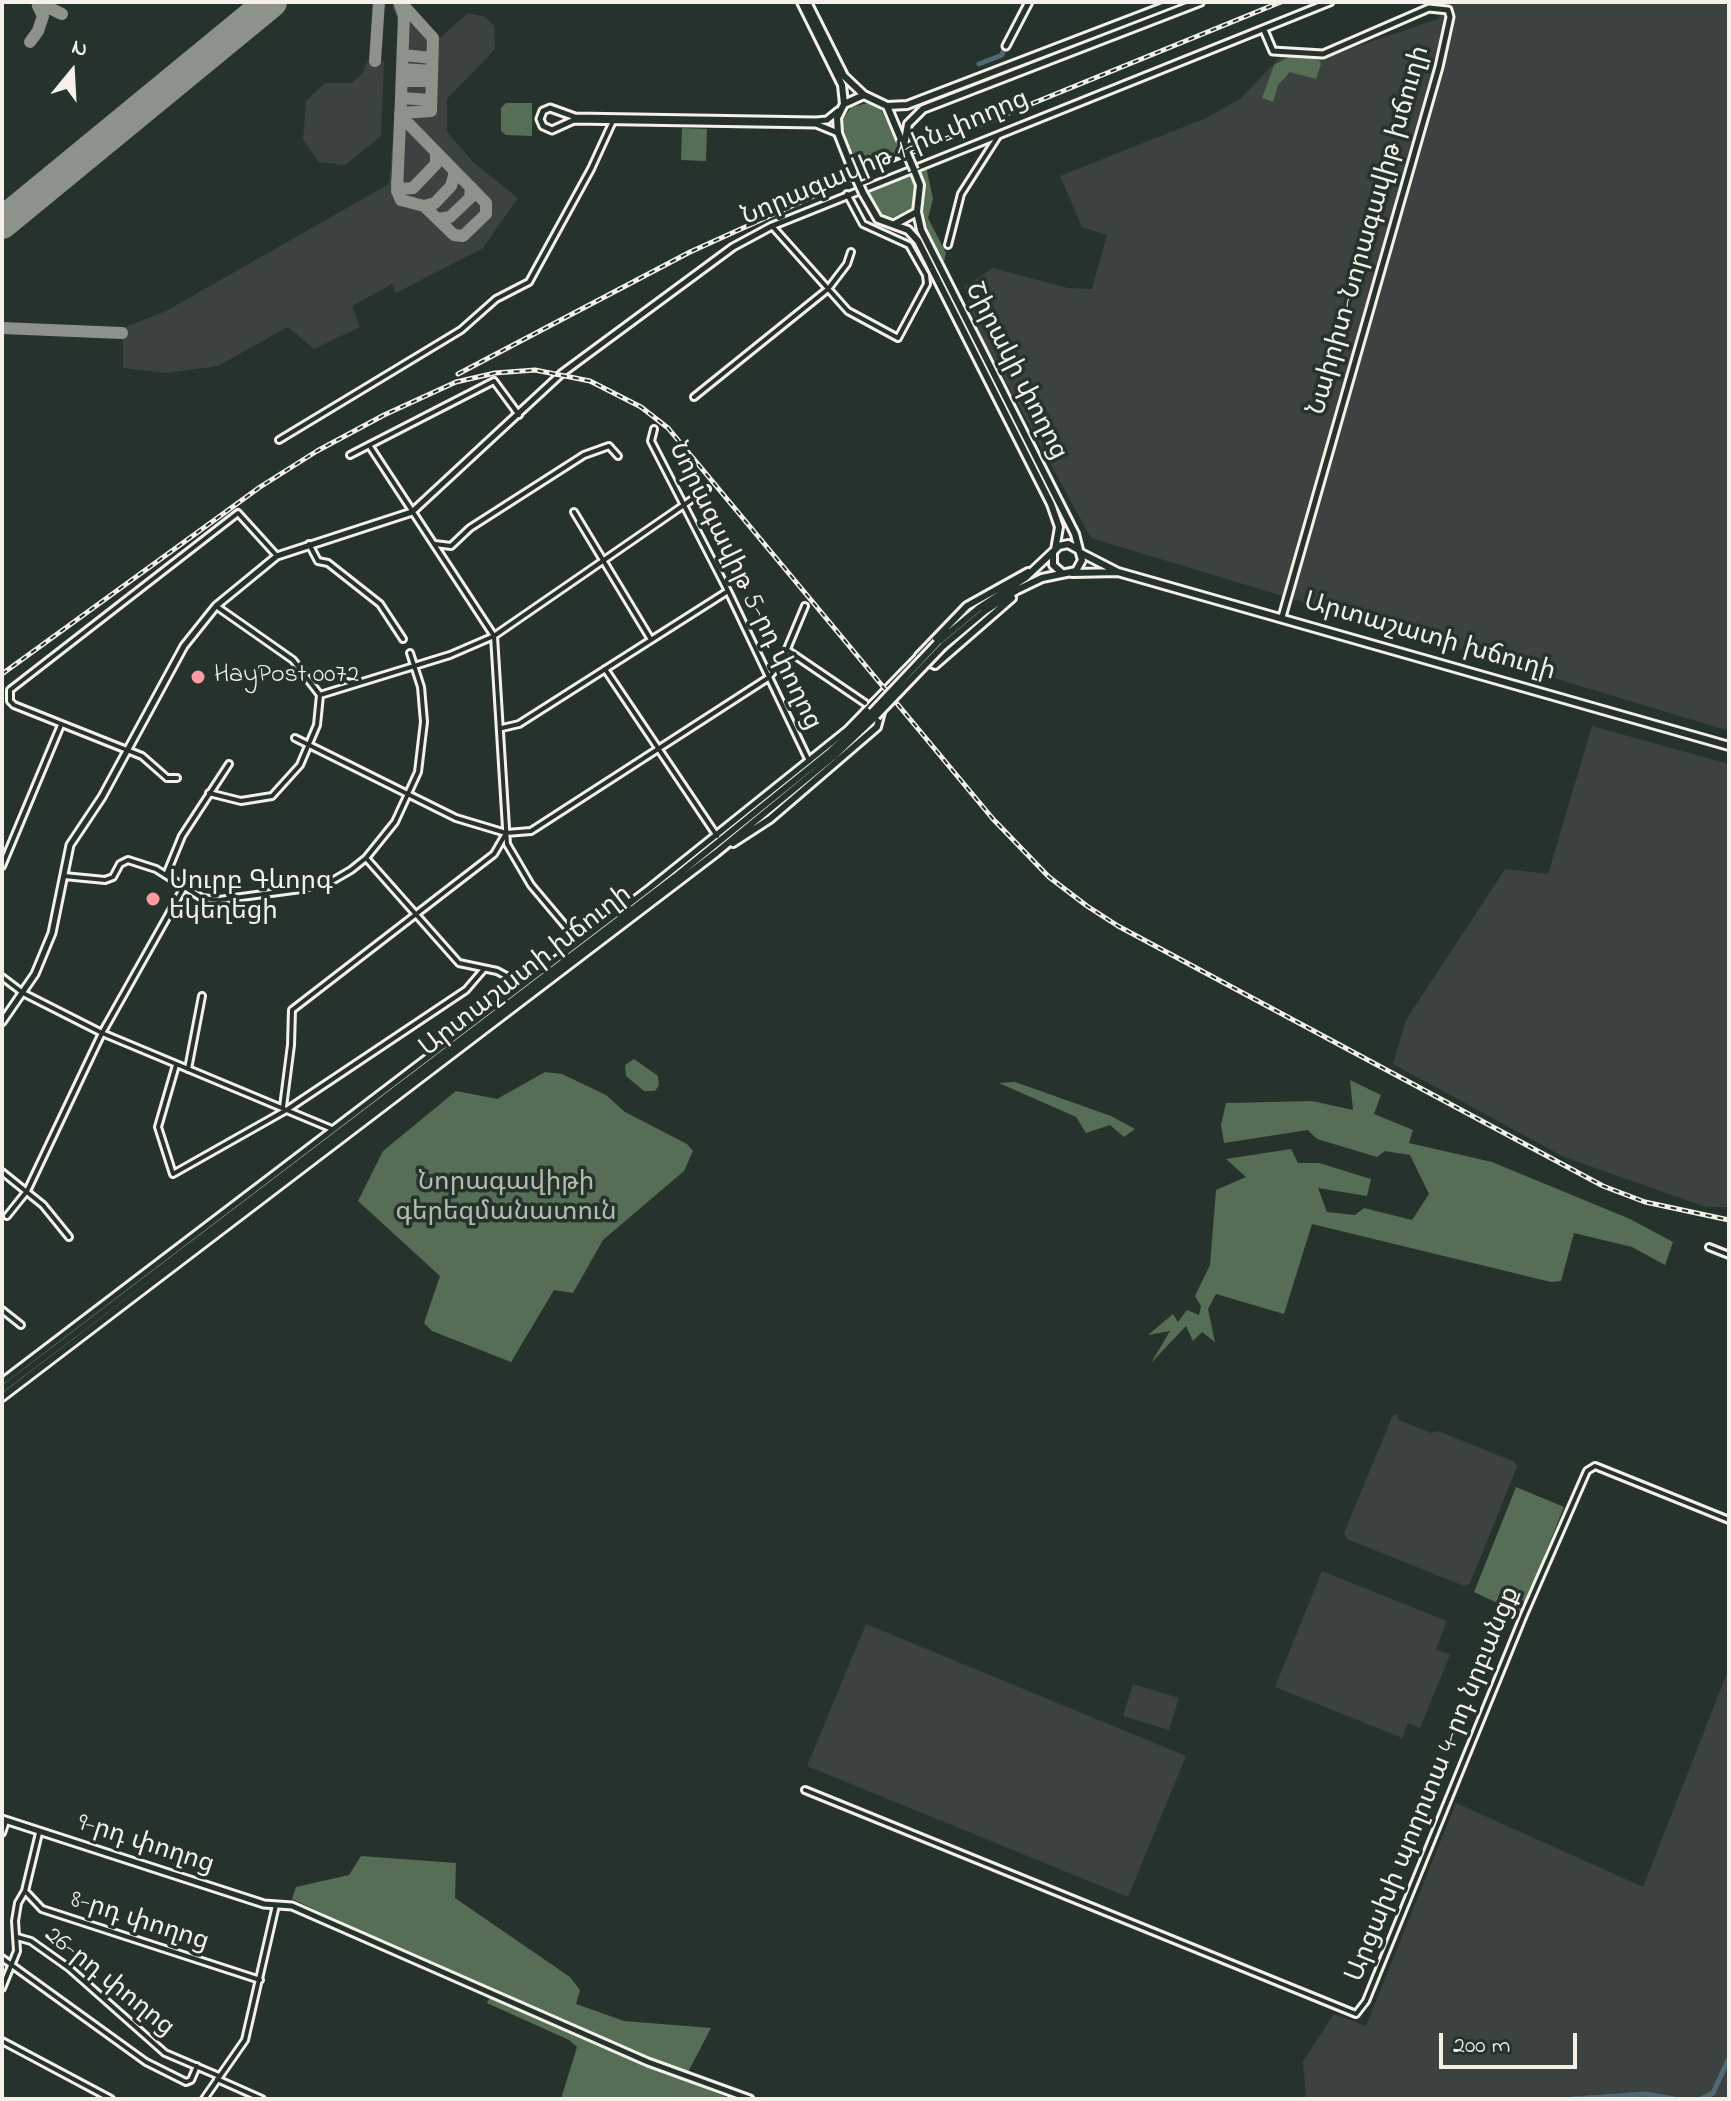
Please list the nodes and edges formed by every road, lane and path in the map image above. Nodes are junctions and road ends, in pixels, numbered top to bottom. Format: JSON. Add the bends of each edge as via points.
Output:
{"nodes":[{"id":1,"x":804,"y":2,"type":"edge"},
{"id":2,"x":1029,"y":2,"type":"edge"},
{"id":3,"x":1176,"y":2,"type":"edge"},
{"id":4,"x":1200,"y":2,"type":"edge"},
{"id":5,"x":1330,"y":2,"type":"edge"},
{"id":6,"x":1264,"y":30,"type":"junction"},
{"id":7,"x":1006,"y":46,"type":"dead end"},
{"id":8,"x":864,"y":95,"type":"junction"},
{"id":9,"x":887,"y":106,"type":"junction"},
{"id":10,"x":841,"y":107,"type":"junction"},
{"id":11,"x":560,"y":113,"type":"junction"},
{"id":12,"x":614,"y":119,"type":"junction"},
{"id":13,"x":561,"y":125,"type":"junction"},
{"id":14,"x":1002,"y":132,"type":"junction"},
{"id":15,"x":838,"y":133,"type":"junction"},
{"id":16,"x":904,"y":148,"type":"junction"},
{"id":17,"x":847,"y":194,"type":"junction"},
{"id":18,"x":917,"y":212,"type":"junction"},
{"id":19,"x":895,"y":224,"type":"junction"},
{"id":20,"x":772,"y":226,"type":"junction"},
{"id":21,"x":948,"y":245,"type":"dead end"},
{"id":22,"x":851,"y":252,"type":"dead end"},
{"id":23,"x":828,"y":289,"type":"junction"},
{"id":24,"x":694,"y":397,"type":"dead end"},
{"id":25,"x":519,"y":415,"type":"junction"},
{"id":26,"x":654,"y":429,"type":"dead end"},
{"id":27,"x":279,"y":440,"type":"dead end"},
{"id":28,"x":369,"y":445,"type":"junction"},
{"id":29,"x":350,"y":455,"type":"dead end"},
{"id":30,"x":618,"y":456,"type":"dead end"},
{"id":31,"x":707,"y":489,"type":"dead end"},
{"id":32,"x":685,"y":505,"type":"junction"},
{"id":33,"x":412,"y":512,"type":"junction"},
{"id":34,"x":574,"y":512,"type":"dead end"},
{"id":35,"x":309,"y":543,"type":"junction"},
{"id":36,"x":435,"y":544,"type":"junction"},
{"id":37,"x":1054,"y":551,"type":"junction"},
{"id":38,"x":1080,"y":551,"type":"junction"},
{"id":39,"x":277,"y":556,"type":"junction"},
{"id":40,"x":605,"y":562,"type":"junction"},
{"id":41,"x":1040,"y":566,"type":"junction"},
{"id":42,"x":1118,"y":572,"type":"junction"},
{"id":43,"x":1068,"y":574,"type":"junction"},
{"id":44,"x":1034,"y":581,"type":"junction"},
{"id":45,"x":728,"y":591,"type":"junction"},
{"id":46,"x":216,"y":606,"type":"junction"},
{"id":47,"x":805,"y":606,"type":"dead end"},
{"id":48,"x":1282,"y":617,"type":"junction"},
{"id":49,"x":494,"y":636,"type":"junction"},
{"id":50,"x":650,"y":638,"type":"junction"},
{"id":51,"x":403,"y":639,"type":"dead end"},
{"id":52,"x":940,"y":645,"type":"junction"},
{"id":53,"x":787,"y":650,"type":"junction"},
{"id":54,"x":410,"y":653,"type":"dead end"},
{"id":55,"x":919,"y":656,"type":"junction"},
{"id":56,"x":416,"y":666,"type":"junction"},
{"id":57,"x":605,"y":669,"type":"junction"},
{"id":58,"x":768,"y":678,"type":"junction"},
{"id":59,"x":320,"y":695,"type":"junction"},
{"id":60,"x":865,"y":703,"type":"dead end"},
{"id":61,"x":874,"y":703,"type":"junction"},
{"id":62,"x":874,"y":714,"type":"junction"},
{"id":63,"x":61,"y":725,"type":"junction"},
{"id":64,"x":502,"y":728,"type":"junction"},
{"id":65,"x":295,"y":738,"type":"dead end"},
{"id":66,"x":1729,"y":746,"type":"edge"},
{"id":67,"x":309,"y":747,"type":"junction"},
{"id":68,"x":657,"y":748,"type":"junction"},
{"id":69,"x":128,"y":751,"type":"junction"},
{"id":70,"x":809,"y":761,"type":"junction"},
{"id":71,"x":229,"y":764,"type":"dead end"},
{"id":72,"x":177,"y":778,"type":"dead end"},
{"id":73,"x":209,"y":793,"type":"junction"},
{"id":74,"x":409,"y":796,"type":"junction"},
{"id":75,"x":506,"y":833,"type":"junction"},
{"id":76,"x":717,"y":836,"type":"junction"},
{"id":77,"x":716,"y":853,"type":"junction"},
{"id":78,"x":366,"y":858,"type":"junction"},
{"id":79,"x":4,"y":859,"type":"edge"},
{"id":80,"x":2,"y":866,"type":"edge"},
{"id":81,"x":166,"y":875,"type":"junction"},
{"id":82,"x":64,"y":876,"type":"junction"},
{"id":83,"x":183,"y":889,"type":"junction"},
{"id":84,"x":416,"y":915,"type":"junction"},
{"id":85,"x":579,"y":942,"type":"junction"},
{"id":86,"x":484,"y":969,"type":"junction"},
{"id":87,"x":2,"y":977,"type":"edge"},
{"id":88,"x":523,"y":985,"type":"junction"},
{"id":89,"x":23,"y":993,"type":"junction"},
{"id":90,"x":202,"y":996,"type":"dead end"},
{"id":91,"x":2,"y":1022,"type":"edge"},
{"id":92,"x":102,"y":1033,"type":"junction"},
{"id":93,"x":176,"y":1065,"type":"junction"},
{"id":94,"x":188,"y":1069,"type":"junction"},
{"id":95,"x":285,"y":1108,"type":"junction"},
{"id":96,"x":334,"y":1130,"type":"junction"},
{"id":97,"x":2,"y":1172,"type":"edge"},
{"id":98,"x":27,"y":1191,"type":"junction"},
{"id":99,"x":7,"y":1216,"type":"dead end"},
{"id":100,"x":69,"y":1237,"type":"dead end"},
{"id":101,"x":1709,"y":1247,"type":"dead end"},
{"id":102,"x":1729,"y":1255,"type":"edge"},
{"id":103,"x":2,"y":1310,"type":"edge"},
{"id":104,"x":21,"y":1325,"type":"dead end"},
{"id":105,"x":2,"y":1382,"type":"edge"},
{"id":106,"x":2,"y":1389,"type":"edge"},
{"id":107,"x":2,"y":1397,"type":"edge"},
{"id":108,"x":1729,"y":1520,"type":"edge"},
{"id":109,"x":805,"y":1790,"type":"dead end"},
{"id":110,"x":4,"y":1820,"type":"edge"},
{"id":111,"x":2,"y":1833,"type":"edge"},
{"id":112,"x":39,"y":1833,"type":"junction"},
{"id":113,"x":25,"y":1891,"type":"junction"},
{"id":114,"x":276,"y":1905,"type":"junction"},
{"id":115,"x":17,"y":1937,"type":"junction"},
{"id":116,"x":2,"y":1958,"type":"edge"},
{"id":117,"x":13,"y":1966,"type":"junction"},
{"id":118,"x":260,"y":1980,"type":"junction"},
{"id":119,"x":2,"y":1988,"type":"edge"},
{"id":120,"x":2,"y":2041,"type":"edge"},
{"id":121,"x":197,"y":2066,"type":"junction"},
{"id":122,"x":218,"y":2078,"type":"junction"},
{"id":123,"x":111,"y":2099,"type":"edge"},
{"id":124,"x":204,"y":2099,"type":"edge"},
{"id":125,"x":262,"y":2099,"type":"edge"},
{"id":126,"x":750,"y":2099,"type":"edge"}],
"edges":[{"from":1,"to":8,"type":"main road","name":"Շիրակի փողոց","via":[[844,76]]},
{"from":1,"to":10,"type":"main road","name":"Շիրակի փողոց","via":[[842,85]]},
{"from":2,"to":7,"type":"street"},
{"from":3,"to":9,"type":"main road","via":[[915,102]]},
{"from":4,"to":16,"type":"main road","via":[[923,109],[908,124]]},
{"from":5,"to":6,"type":"street","name":"Նորագավիթ 1-ին փողոց"},
{"from":6,"to":14,"type":"street","name":"Նորագավիթ 1-ին փողոց"},
{"from":6,"to":48,"type":"street","name":"Նաիրիտ-Նորագավիթ խճուղի","via":[[1273,51],[1323,54],[1429,8],[1448,10],[1450,17]]},
{"from":8,"to":9,"type":"main road","name":"Շիրակի փողոց"},
{"from":8,"to":10,"type":"main road"},
{"from":9,"to":16,"type":"main road","name":"Շիրակի փողոց"},
{"from":10,"to":12,"type":"street","via":[[822,121]]},
{"from":10,"to":15,"type":"main road","name":"Շիրակի փողոց"},
{"from":11,"to":12,"type":"street"},
{"from":11,"to":13,"type":"street"},
{"from":11,"to":13,"type":"street","via":[[548,108],[540,119],[548,130]]},
{"from":12,"to":13,"type":"street"},
{"from":12,"to":15,"type":"street","via":[[822,124]]},
{"from":12,"to":27,"type":"street","via":[[529,282],[496,299],[461,330]]},
{"from":14,"to":17,"type":"street","name":"Նորագավիթ 1-ին փողոց"},
{"from":14,"to":21,"type":"street","via":[[961,194]]},
{"from":15,"to":19,"type":"main road","name":"Շիրակի փողոց","bridge":true,"via":[[878,219]]},
{"from":16,"to":18,"type":"main road","name":"Շիրակի փողոց","bridge":true,"via":[[921,196]]},
{"from":17,"to":20,"type":"street","name":"Նորագավիթ 1-ին փողոց"},
{"from":17,"to":23,"type":"street","via":[[863,224],[909,245],[927,284],[898,338],[848,311]]},
{"from":18,"to":19,"type":"main road"},
{"from":18,"to":38,"type":"main road","name":"Շիրակի փողոց","via":[[943,277]]},
{"from":19,"to":37,"type":"main road","name":"Շիրակի փողոց","via":[[918,241],[1051,504],[1059,527]]},
{"from":20,"to":23,"type":"street"},
{"from":20,"to":25,"type":"street","name":"Նորագավիթ 1-ին փողոց","via":[[733,247],[561,374]]},
{"from":22,"to":23,"type":"street"},
{"from":23,"to":24,"type":"street"},
{"from":25,"to":28,"type":"street","via":[[494,381]]},
{"from":25,"to":33,"type":"street","name":"Նորագավիթ 1-ին փողոց"},
{"from":26,"to":32,"type":"street","name":"Նորագավիթ 5-րդ փողոց","via":[[651,441]]},
{"from":28,"to":29,"type":"street"},
{"from":28,"to":33,"type":"street"},
{"from":30,"to":36,"type":"street","via":[[612,447],[598,448],[470,528],[451,546]]},
{"from":31,"to":32,"type":"street"},
{"from":32,"to":40,"type":"street"},
{"from":32,"to":45,"type":"street","name":"Նորագավիթ 5-րդ փողոց"},
{"from":33,"to":35,"type":"street","name":"Նորագավիթ 1-ին փողոց"},
{"from":33,"to":36,"type":"street"},
{"from":34,"to":40,"type":"street"},
{"from":35,"to":39,"type":"street","name":"Նորագավիթ 1-ին փողոց"},
{"from":35,"to":51,"type":"street","via":[[318,561],[328,563],[380,604]]},
{"from":36,"to":49,"type":"street"},
{"from":37,"to":38,"type":"main road","name":"Արտաշատի խճուղի","via":[[1068,544]]},
{"from":37,"to":41,"type":"main road","name":"Արտաշատի խճուղի"},
{"from":37,"to":43,"type":"main road","via":[[1055,567]]},
{"from":38,"to":42,"type":"main road","name":"Արտաշատի խճուղի"},
{"from":38,"to":43,"type":"main road","via":[[1081,565]]},
{"from":39,"to":46,"type":"street","name":"Նորագավիթ 1-ին փողոց"},
{"from":39,"to":63,"type":"street","via":[[238,513],[13,684],[14,705]]},
{"from":40,"to":49,"type":"street"},
{"from":40,"to":50,"type":"street"},
{"from":41,"to":52,"type":"main road","name":"Արտաշատի խճուղի","via":[[979,608]]},
{"from":41,"to":55,"type":"main road","via":[[967,606]]},
{"from":42,"to":43,"type":"main road","name":"Արտաշատի խճուղի"},
{"from":42,"to":48,"type":"main road","name":"Արտաշատի խճուղի"},
{"from":43,"to":44,"type":"main road","name":"Արտաշատի խճուղի"},
{"from":44,"to":52,"type":"main road","name":"Արտաշատի խճուղի"},
{"from":44,"to":55,"type":"main road","via":[[935,665]]},
{"from":45,"to":50,"type":"street"},
{"from":45,"to":58,"type":"street","name":"Նորագավիթ 5-րդ փողոց"},
{"from":46,"to":59,"type":"street","via":[[293,660]]},
{"from":46,"to":69,"type":"street","name":"Նորագավիթ 1-ին փողոց","via":[[184,646]]},
{"from":47,"to":53,"type":"street"},
{"from":48,"to":66,"type":"main road","name":"Արտաշատի խճուղի"},
{"from":49,"to":56,"type":"street"},
{"from":49,"to":64,"type":"street"},
{"from":50,"to":57,"type":"street"},
{"from":52,"to":62,"type":"main road","name":"Արտաշատի խճուղի","bridge":true},
{"from":53,"to":58,"type":"street"},
{"from":53,"to":60,"type":"street"},
{"from":54,"to":56,"type":"street"},
{"from":55,"to":61,"type":"street","name":"Արտաշատի խճուղի"},
{"from":56,"to":59,"type":"street"},
{"from":56,"to":74,"type":"street","via":[[423,751]]},
{"from":57,"to":64,"type":"street","via":[[519,724]]},
{"from":57,"to":68,"type":"street"},
{"from":58,"to":68,"type":"street"},
{"from":58,"to":70,"type":"street","name":"Նորագավիթ 5-րդ փողոց"},
{"from":59,"to":67,"type":"street"},
{"from":61,"to":70,"type":"street","name":"Արտաշատի խճուղի"},
{"from":61,"to":77,"type":"main road","via":[[881,716],[877,727],[770,819]]},
{"from":62,"to":77,"type":"main road","name":"Արտաշատի խճուղի","via":[[834,756]]},
{"from":62,"to":106,"type":"main road","name":"Արտաշատի խճուղի","via":[[685,870]]},
{"from":63,"to":69,"type":"street"},
{"from":63,"to":79,"type":"street"},
{"from":64,"to":75,"type":"street"},
{"from":65,"to":67,"type":"street"},
{"from":67,"to":73,"type":"street","via":[[272,796],[241,801]]},
{"from":67,"to":74,"type":"street"},
{"from":68,"to":75,"type":"street","via":[[531,831]]},
{"from":68,"to":76,"type":"street"},
{"from":69,"to":72,"type":"street","via":[[167,778]]},
{"from":69,"to":82,"type":"street","name":"Նորագավիթ 1-ին փողոց","via":[[70,845]]},
{"from":70,"to":76,"type":"street","name":"Արտաշատի խճուղի"},
{"from":71,"to":73,"type":"street"},
{"from":73,"to":81,"type":"street"},
{"from":74,"to":75,"type":"street"},
{"from":74,"to":78,"type":"street"},
{"from":75,"to":84,"type":"street","via":[[494,854]]},
{"from":75,"to":85,"type":"street","via":[[519,867]]},
{"from":76,"to":85,"type":"street","name":"Արտաշատի խճուղի"},
{"from":77,"to":107,"type":"main road","name":"Արտաշատի խճուղի"},
{"from":78,"to":83,"type":"street","via":[[332,881],[260,897],[219,900]]},
{"from":78,"to":84,"type":"street"},
{"from":79,"to":80,"type":"street"},
{"from":81,"to":82,"type":"street","via":[[128,860],[105,880]]},
{"from":81,"to":83,"type":"street"},
{"from":82,"to":89,"type":"street","name":"Նորագավիթ 1-ին փողոց","via":[[52,933]]},
{"from":83,"to":92,"type":"street"},
{"from":84,"to":86,"type":"street","via":[[459,963]]},
{"from":84,"to":95,"type":"street","via":[[292,1010]]},
{"from":85,"to":88,"type":"street","name":"Արտաշատի խճուղի"},
{"from":86,"to":88,"type":"street"},
{"from":86,"to":95,"type":"street","via":[[466,990]]},
{"from":87,"to":89,"type":"street"},
{"from":88,"to":96,"type":"street","name":"Արտաշատի խճուղի"},
{"from":89,"to":91,"type":"street","name":"Նորագավիթ 1-ին փողոց"},
{"from":89,"to":92,"type":"street"},
{"from":90,"to":94,"type":"street"},
{"from":92,"to":93,"type":"street"},
{"from":92,"to":98,"type":"street"},
{"from":93,"to":94,"type":"street"},
{"from":93,"to":95,"type":"street","via":[[158,1127],[173,1174]]},
{"from":94,"to":95,"type":"street"},
{"from":95,"to":96,"type":"street"},
{"from":96,"to":105,"type":"street","name":"Արտաշատի խճուղի"},
{"from":97,"to":98,"type":"street"},
{"from":98,"to":99,"type":"street"},
{"from":98,"to":100,"type":"street"},
{"from":101,"to":102,"type":"street"},
{"from":103,"to":104,"type":"street"},
{"from":108,"to":109,"type":"street","name":"Արցախի պողոտա 4-րդ նրբանցք","via":[[1595,1466],[1587,1471],[1366,2001],[1356,2014]]},
{"from":110,"to":111,"type":"street"},
{"from":110,"to":112,"type":"street","name":"9-րդ փողոց"},
{"from":112,"to":113,"type":"street"},
{"from":112,"to":114,"type":"street","name":"9-րդ փողոց"},
{"from":113,"to":115,"type":"street","via":[[18,1903]]},
{"from":113,"to":118,"type":"street","name":"8-րդ փողոց","via":[[42,1909],[66,1920]]},
{"from":114,"to":118,"type":"street"},
{"from":114,"to":126,"type":"street","name":"9-րդ փողոց","via":[[292,1906],[628,2053]]},
{"from":115,"to":117,"type":"street"},
{"from":115,"to":121,"type":"street","name":"26-րդ փողոց","via":[[69,1968],[165,2053]]},
{"from":116,"to":117,"type":"street"},
{"from":117,"to":119,"type":"street"},
{"from":117,"to":121,"type":"street","via":[[146,2062],[186,2082]]},
{"from":118,"to":122,"type":"street","via":[[245,2040]]},
{"from":120,"to":123,"type":"street"},
{"from":121,"to":122,"type":"street","name":"26-րդ փողոց"},
{"from":122,"to":124,"type":"street"},
{"from":122,"to":125,"type":"street","name":"26-րդ փողոց"}]}
